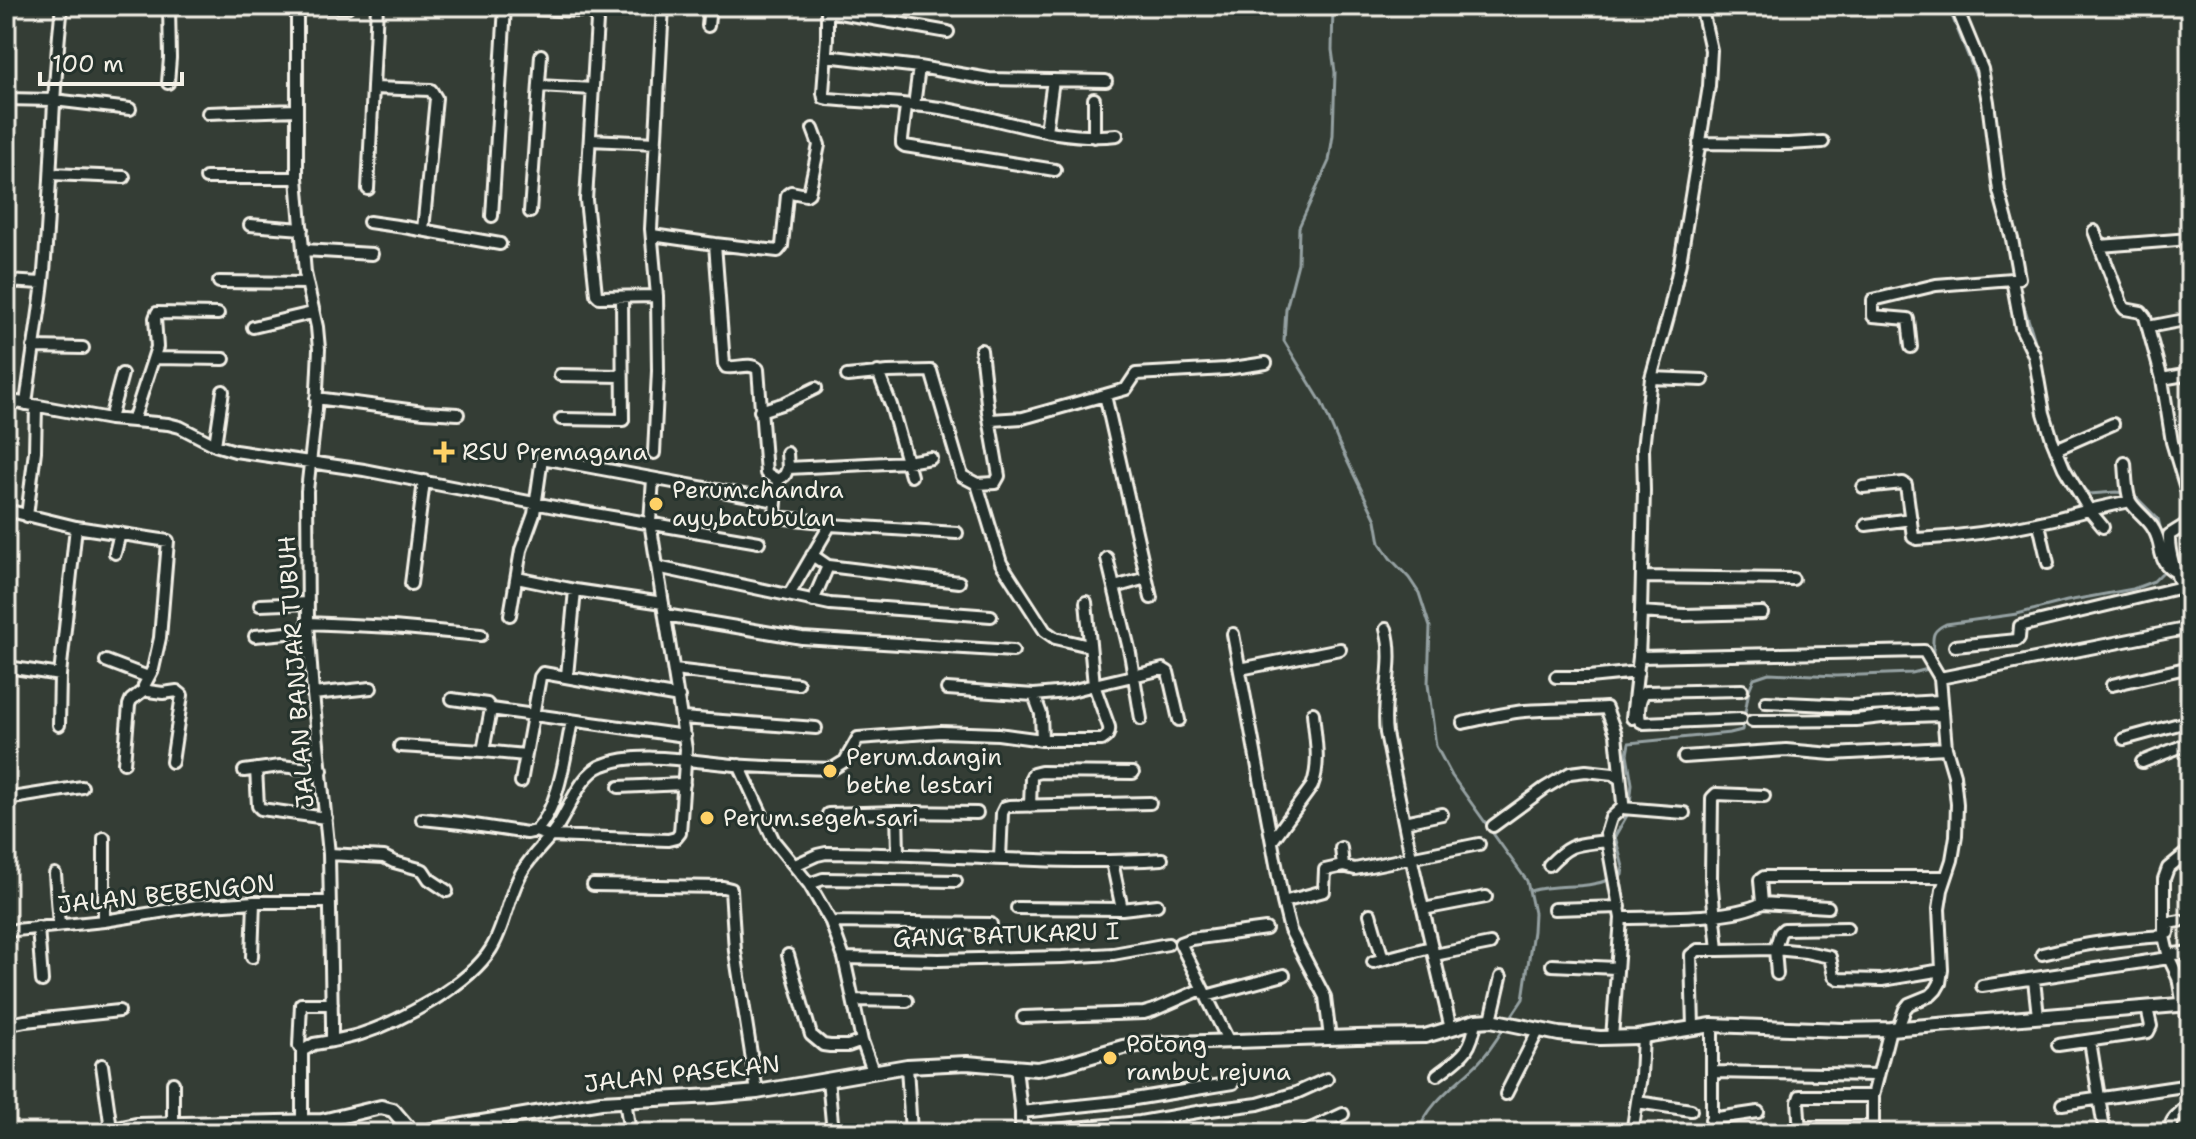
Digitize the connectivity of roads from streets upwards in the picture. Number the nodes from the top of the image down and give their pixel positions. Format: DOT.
graph roads {
  1 [pos="62,6"];
  2 [pos="169,6"];
  3 [pos="272,6"];
  4 [pos="347,6"];
  5 [pos="377,6"];
  6 [pos="488,6"];
  7 [pos="590,6"];
  8 [pos="710,6"];
  9 [pos="1701,6"];
  10 [pos="1956,6"];
  11 [pos="297,7"];
  12 [pos="505,7"];
  13 [pos="827,8"];
  14 [pos="663,11"];
  15 [pos="708,26"];
  16 [pos="948,32"];
  17 [pos="541,55"];
  18 [pos="826,56"];
  19 [pos="919,67"];
  20 [pos="1053,80"];
  21 [pos="1106,81"];
  22 [pos="168,83"];
  23 [pos="539,86"];
  24 [pos="373,88"];
  25 [pos="593,89"];
  26 [pos="6,99"];
  27 [pos="1094,99"];
  28 [pos="54,100"];
  29 [pos="910,106"];
  30 [pos="130,109"];
  31 [pos="297,110"];
  32 [pos="208,113"];
  33 [pos="813,129"];
  34 [pos="1046,131"];
  35 [pos="1117,135"];
  36 [pos="1094,137"];
  37 [pos="590,140"];
  38 [pos="1823,142"];
  39 [pos="656,143"];
  40 [pos="1699,143"];
  41 [pos="1055,170"];
  42 [pos="51,174"];
  43 [pos="124,177"];
  44 [pos="206,178"];
  45 [pos="297,178"];
  46 [pos="368,189"];
  47 [pos="530,212"];
  48 [pos="492,216"];
  49 [pos="369,222"];
  50 [pos="250,225"];
  51 [pos="302,229"];
  52 [pos="423,230"];
  53 [pos="2094,231"];
  54 [pos="652,235"];
  55 [pos="2190,239"];
  56 [pos="500,244"];
  57 [pos="715,244"];
  58 [pos="2100,246"];
  59 [pos="304,250"];
  60 [pos="372,254"];
  61 [pos="2012,279"];
  62 [pos="6,281"];
  63 [pos="219,282"];
  64 [pos="42,283"];
  65 [pos="307,283"];
  66 [pos="657,296"];
  67 [pos="622,297"];
  68 [pos="312,313"];
  69 [pos="218,314"];
  70 [pos="2190,319"];
  71 [pos="253,327"];
  72 [pos="2148,327"];
  73 [pos="33,347"];
  74 [pos="1911,347"];
  75 [pos="83,348"];
  76 [pos="981,350"];
  77 [pos="154,358"];
  78 [pos="224,359"];
  79 [pos="1266,363"];
  80 [pos="878,372"];
  81 [pos="122,374"];
  82 [pos="2190,374"];
  83 [pos="560,375"];
  84 [pos="622,376"];
  85 [pos="847,376"];
  86 [pos="1651,378"];
  87 [pos="2162,379"];
  88 [pos="1703,380"];
  89 [pos="816,388"];
  90 [pos="223,391"];
  91 [pos="1105,395"];
  92 [pos="316,398"];
  93 [pos="6,400"];
  94 [pos="31,405"];
  95 [pos="760,411"];
  96 [pos="458,414"];
  97 [pos="110,419"];
  98 [pos="561,419"];
  99 [pos="991,420"];
  100 [pos="133,421"];
  101 [pos="2113,424"];
  102 [pos="215,445"];
  103 [pos="2056,449"];
  104 [pos="654,453"];
  105 [pos="787,453"];
  106 [pos="931,458"];
  107 [pos="309,461"];
  108 [pos="907,462"];
  109 [pos="2125,463"];
  110 [pos="788,468"];
  111 [pos="911,476"];
  112 [pos="653,479"];
  113 [pos="778,480"];
  114 [pos="424,481"];
  115 [pos="977,484"];
  116 [pos="1863,487"];
  117 [pos="776,501"];
  118 [pos="2130,501"];
  119 [pos="536,502"];
  120 [pos="2190,502"];
  121 [pos="6,510"];
  122 [pos="2089,510"];
  123 [pos="2190,515"];
  124 [pos="27,516"];
  125 [pos="1911,519"];
  126 [pos="650,522"];
  127 [pos="2039,524"];
  128 [pos="830,525"];
  129 [pos="1866,525"];
  130 [pos="76,527"];
  131 [pos="2103,527"];
  132 [pos="120,533"];
  133 [pos="957,533"];
  134 [pos="759,542"];
  135 [pos="115,553"];
  136 [pos="812,555"];
  137 [pos="1107,558"];
  138 [pos="2048,563"];
  139 [pos="828,566"];
  140 [pos="657,567"];
  141 [pos="2176,572"];
  142 [pos="1642,577"];
  143 [pos="517,578"];
  144 [pos="1146,578"];
  145 [pos="1793,579"];
  146 [pos="959,582"];
  147 [pos="411,584"];
  148 [pos="1115,587"];
  149 [pos="2182,587"];
  150 [pos="575,590"];
  151 [pos="789,595"];
  152 [pos="1151,598"];
  153 [pos="813,601"];
  154 [pos="1086,602"];
  155 [pos="308,603"];
  156 [pos="663,603"];
  157 [pos="260,605"];
  158 [pos="2190,610"];
  159 [pos="1641,612"];
  160 [pos="1762,613"];
  161 [pos="510,615"];
  162 [pos="665,615"];
  163 [pos="991,616"];
  164 [pos="308,627"];
  165 [pos="2190,628"];
  166 [pos="1386,629"];
  167 [pos="1233,634"];
  168 [pos="481,635"];
  169 [pos="255,636"];
  170 [pos="1089,646"];
  171 [pos="1955,646"];
  172 [pos="1340,649"];
  173 [pos="1013,651"];
  174 [pos="1639,657"];
  175 [pos="106,661"];
  176 [pos="2190,667"];
  177 [pos="14,668"];
  178 [pos="1240,669"];
  179 [pos="674,670"];
  180 [pos="1638,672"];
  181 [pos="60,675"];
  182 [pos="1133,675"];
  183 [pos="567,676"];
  184 [pos="148,677"];
  185 [pos="1556,677"];
  186 [pos="1940,678"];
  187 [pos="798,684"];
  188 [pos="1094,685"];
  189 [pos="2112,685"];
  190 [pos="371,688"];
  191 [pos="145,689"];
  192 [pos="947,689"];
  193 [pos="1742,690"];
  194 [pos="313,694"];
  195 [pos="1034,695"];
  196 [pos="679,697"];
  197 [pos="452,699"];
  198 [pos="1941,701"];
  199 [pos="1766,702"];
  200 [pos="491,709"];
  201 [pos="1313,713"];
  202 [pos="1942,715"];
  203 [pos="533,716"];
  204 [pos="1636,717"];
  205 [pos="682,718"];
  206 [pos="1141,719"];
  207 [pos="1179,720"];
  208 [pos="572,721"];
  209 [pos="2190,721"];
  210 [pos="1463,723"];
  211 [pos="59,725"];
  212 [pos="816,728"];
  213 [pos="1616,734"];
  214 [pos="685,736"];
  215 [pos="2124,739"];
  216 [pos="1042,740"];
  217 [pos="2190,743"];
  218 [pos="400,746"];
  219 [pos="1946,748"];
  220 [pos="483,751"];
  221 [pos="525,755"];
  222 [pos="1684,757"];
  223 [pos="687,761"];
  224 [pos="172,762"];
  225 [pos="2142,762"];
  226 [pos="124,763"];
  227 [pos="739,765"];
  228 [pos="256,769"];
  229 [pos="322,770"];
  230 [pos="244,771"];
  231 [pos="1133,773"];
  232 [pos="1619,778"];
  233 [pos="521,782"];
  234 [pos="684,784"];
  235 [pos="82,787"];
  236 [pos="619,787"];
  237 [pos="1764,796"];
  238 [pos="6,799"];
  239 [pos="1150,803"];
  240 [pos="1030,806"];
  241 [pos="1622,808"];
  242 [pos="897,812"];
  243 [pos="977,813"];
  244 [pos="1684,813"];
  245 [pos="828,814"];
  246 [pos="1442,814"];
  247 [pos="326,818"];
  248 [pos="422,819"];
  249 [pos="1404,822"];
  250 [pos="1493,826"];
  251 [pos="536,831"];
  252 [pos="549,836"];
  253 [pos="104,838"];
  254 [pos="1272,841"];
  255 [pos="1606,841"];
  256 [pos="1479,844"];
  257 [pos="1341,848"];
  258 [pos="2190,850"];
  259 [pos="898,853"];
  260 [pos="329,854"];
  261 [pos="1411,857"];
  262 [pos="1000,858"];
  263 [pos="1162,859"];
  264 [pos="1112,862"];
  265 [pos="795,865"];
  266 [pos="1549,865"];
  267 [pos="1343,866"];
  268 [pos="55,874"];
  269 [pos="1946,877"];
  270 [pos="956,881"];
  271 [pos="809,884"];
  272 [pos="593,885"];
  273 [pos="447,891"];
  274 [pos="1486,897"];
  275 [pos="254,902"];
  276 [pos="330,902"];
  277 [pos="1283,902"];
  278 [pos="1762,903"];
  279 [pos="1157,905"];
  280 [pos="1828,907"];
  281 [pos="1017,908"];
  282 [pos="1122,909"];
  283 [pos="1423,909"];
  284 [pos="1554,909"];
  285 [pos="1620,913"];
  286 [pos="1370,914"];
  287 [pos="1714,915"];
  288 [pos="104,921"];
  289 [pos="2180,921"];
  290 [pos="831,922"];
  291 [pos="991,924"];
  292 [pos="59,925"];
  293 [pos="38,927"];
  294 [pos="1847,928"];
  295 [pos="1266,929"];
  296 [pos="6,931"];
  297 [pos="2164,936"];
  298 [pos="1168,944"];
  299 [pos="1490,944"];
  300 [pos="1775,949"];
  301 [pos="1718,950"];
  302 [pos="1432,951"];
  303 [pos="2190,952"];
  304 [pos="2042,954"];
  305 [pos="788,955"];
  306 [pos="2172,956"];
  307 [pos="252,957"];
  308 [pos="844,958"];
  309 [pos="1552,965"];
  310 [pos="1616,968"];
  311 [pos="1942,970"];
  312 [pos="1777,974"];
  313 [pos="1284,975"];
  314 [pos="1501,977"];
  315 [pos="2034,980"];
  316 [pos="42,981"];
  317 [pos="1982,986"];
  318 [pos="1204,992"];
  319 [pos="854,1000"];
  320 [pos="907,1001"];
  321 [pos="332,1004"];
  322 [pos="2186,1005"];
  323 [pos="2147,1008"];
  324 [pos="119,1011"];
  325 [pos="2038,1016"];
  326 [pos="1023,1017"];
  327 [pos="1491,1020"];
  328 [pos="1476,1021"];
  329 [pos="6,1025"];
  330 [pos="1712,1025"];
  331 [pos="1693,1027"];
  332 [pos="1894,1028"];
  333 [pos="1451,1029"];
  334 [pos="1539,1029"];
  335 [pos="2190,1030"];
  336 [pos="1643,1036"];
  337 [pos="1330,1038"];
  338 [pos="1612,1038"];
  339 [pos="1228,1040"];
  340 [pos="332,1041"];
  341 [pos="862,1041"];
  342 [pos="2090,1041"];
  343 [pos="2058,1045"];
  344 [pos="302,1051"];
  345 [pos="102,1065"];
  346 [pos="907,1066"];
  347 [pos="1016,1067"];
  348 [pos="873,1071"];
  349 [pos="1712,1072"];
  350 [pos="1437,1075"];
  351 [pos="1877,1075"];
  352 [pos="828,1079"];
  353 [pos="1327,1079"];
  354 [pos="173,1083"];
  355 [pos="1233,1083"];
  356 [pos="2190,1085"];
  357 [pos="757,1092"];
  358 [pos="1506,1094"];
  359 [pos="1873,1096"];
  360 [pos="2100,1098"];
  361 [pos="2190,1098"];
  362 [pos="625,1100"];
  363 [pos="1637,1102"];
  364 [pos="2062,1104"];
  365 [pos="1691,1110"];
  366 [pos="1021,1112"];
  367 [pos="1758,1112"];
  368 [pos="1343,1114"];
  369 [pos="1711,1119"];
  370 [pos="302,1122"];
  371 [pos="2103,1122"];
  372 [pos="171,1126"];
  373 [pos="1799,1130"];
  374 [pos="1873,1130"];
  375 [pos="440,1131"];
  376 [pos="105,1132"];
  377 [pos="630,1133"];
  378 [pos="833,1133"];
  379 [pos="911,1133"];
  380 [pos="1021,1133"];
  381 [pos="1302,1133"];
  382 [pos="1632,1133"];
  383 [pos="1712,1133"];
  384 [pos="2166,1133"];
  1 -- 28 [label="street"];
  2 -- 22 [label="street"];
  3 -- 11 [label="street"];
  4 -- 11 [label="street"];
  5 -- 24 [label="street"];
  6 -- 12 [label="street"];
  7 -- 12 [label="street"];
  7 -- 25 [label="street"];
  8 -- 15 [label="street"];
  9 -- 40 [label="street"];
  10 -- 61 [label="street"];
  11 -- 31 [label="street, JALAN BANJAR TUBUH"];
  12 -- 48 [label="street"];
  13 -- 16 [label="street"];
  13 -- 18 [label="street"];
  14 -- 39 [label="street"];
  17 -- 23 [label="street"];
  18 -- 19 [label="street"];
  18 -- 29 [label="street"];
  19 -- 20 [label="street"];
  19 -- 29 [label="street"];
  20 -- 21 [label="street"];
  20 -- 34 [label="street"];
  23 -- 25 [label="street"];
  23 -- 47 [label="street"];
  24 -- 46 [label="street"];
  24 -- 52 [label="street"];
  25 -- 37 [label="street"];
  26 -- 28 [label="street"];
  27 -- 36 [label="street"];
  28 -- 30 [label="street"];
  28 -- 42 [label="street"];
  29 -- 34 [label="street"];
  29 -- 41 [label="street"];
  31 -- 32 [label="street"];
  31 -- 45 [label="street, JALAN BANJAR TUBUH"];
  33 -- 57 [label="street"];
  34 -- 36 [label="street"];
  35 -- 36 [label="street"];
  37 -- 39 [label="street"];
  37 -- 67 [label="street"];
  38 -- 40 [label="street"];
  39 -- 54 [label="street"];
  40 -- 86 [label="street"];
  42 -- 43 [label="street"];
  42 -- 64 [label="street"];
  44 -- 45 [label="street"];
  45 -- 51 [label="street, JALAN BANJAR TUBUH"];
  49 -- 52 [label="street"];
  50 -- 51 [label="street"];
  51 -- 59 [label="street, JALAN BANJAR TUBUH"];
  52 -- 56 [label="street"];
  53 -- 58 [label="street"];
  54 -- 57 [label="street"];
  54 -- 66 [label="street"];
  55 -- 58 [label="street"];
  57 -- 95 [label="street"];
  58 -- 72 [label="street"];
  59 -- 60 [label="street"];
  59 -- 65 [label="street, JALAN BANJAR TUBUH"];
  61 -- 74 [label="street"];
  61 -- 103 [label="street"];
  62 -- 64 [label="street"];
  63 -- 65 [label="street"];
  64 -- 73 [label="street"];
  65 -- 68 [label="street, JALAN BANJAR TUBUH"];
  66 -- 67 [label="street"];
  66 -- 104 [label="street"];
  67 -- 84 [label="street"];
  68 -- 71 [label="street"];
  68 -- 92 [label="street, JALAN BANJAR TUBUH"];
  69 -- 77 [label="street"];
  70 -- 72 [label="street"];
  72 -- 87 [label="street"];
  73 -- 75 [label="street"];
  73 -- 94 [label="street"];
  76 -- 99 [label="street"];
  77 -- 78 [label="street"];
  77 -- 100 [label="street"];
  79 -- 91 [label="street"];
  80 -- 85 [label="street"];
  80 -- 108 [label="street"];
  80 -- 115 [label="street"];
  81 -- 97 [label="street"];
  82 -- 87 [label="street"];
  83 -- 84 [label="street"];
  84 -- 98 [label="street"];
  86 -- 88 [label="street"];
  86 -- 142 [label="street"];
  87 -- 120 [label="street"];
  89 -- 95 [label="street"];
  90 -- 102 [label="street"];
  91 -- 99 [label="street"];
  91 -- 144 [label="street"];
  92 -- 96 [label="street"];
  92 -- 107 [label="street, JALAN BANJAR TUBUH"];
  93 -- 94 [label="street"];
  94 -- 97 [label="street"];
  94 -- 124 [label="street"];
  95 -- 113 [label="street"];
  97 -- 100 [label="street"];
  99 -- 115 [label="street"];
  100 -- 102 [label="street"];
  101 -- 103 [label="street"];
  102 -- 107 [label="street"];
  103 -- 122 [label="street"];
  105 -- 110 [label="street"];
  106 -- 108 [label="street"];
  107 -- 114 [label="street"];
  107 -- 155 [label="street, JALAN BANJAR TUBUH"];
  108 -- 110 [label="street"];
  108 -- 111 [label="street"];
  109 -- 118 [label="street"];
  110 -- 113 [label="street"];
  112 -- 117 [label="street"];
  112 -- 119 [label="street"];
  112 -- 126 [label="street"];
  113 -- 117 [label="street"];
  114 -- 119 [label="street"];
  114 -- 147 [label="street"];
  115 -- 170 [label="street"];
  116 -- 125 [label="street"];
  117 -- 128 [label="street"];
  118 -- 122 [label="street"];
  118 -- 141 [label="street"];
  119 -- 126 [label="street"];
  119 -- 143 [label="street"];
  121 -- 124 [label="street"];
  122 -- 127 [label="street"];
  122 -- 131 [label="street"];
  123 -- 141 [label="street"];
  124 -- 130 [label="street"];
  125 -- 127 [label="street"];
  125 -- 129 [label="street"];
  126 -- 134 [label="street"];
  126 -- 140 [label="street"];
  127 -- 138 [label="street"];
  128 -- 133 [label="street"];
  128 -- 136 [label="street"];
  130 -- 132 [label="street"];
  130 -- 181 [label="street"];
  132 -- 135 [label="street"];
  132 -- 184 [label="street"];
  136 -- 139 [label="street"];
  136 -- 151 [label="street"];
  137 -- 148 [label="street"];
  139 -- 146 [label="street"];
  139 -- 153 [label="street"];
  140 -- 151 [label="street"];
  140 -- 156 [label="street"];
  141 -- 149 [label="street"];
  142 -- 145 [label="street"];
  142 -- 159 [label="street"];
  143 -- 150 [label="street"];
  143 -- 161 [label="street"];
  144 -- 148 [label="street"];
  144 -- 152 [label="street"];
  148 -- 182 [label="street"];
  149 -- 158 [label="street"];
  149 -- 171 [label="street"];
  150 -- 156 [label="street"];
  150 -- 183 [label="street"];
  151 -- 153 [label="street"];
  153 -- 163 [label="street"];
  154 -- 170 [label="street"];
  155 -- 157 [label="street"];
  155 -- 164 [label="street, JALAN BANJAR TUBUH"];
  156 -- 162 [label="street"];
  159 -- 160 [label="street"];
  159 -- 174 [label="street"];
  162 -- 173 [label="street"];
  162 -- 179 [label="street"];
  164 -- 168 [label="street"];
  164 -- 169 [label="street"];
  164 -- 194 [label="street, JALAN BANJAR TUBUH"];
  165 -- 186 [label="street"];
  166 -- 249 [label="street"];
  167 -- 178 [label="street"];
  170 -- 188 [label="street"];
  172 -- 178 [label="street"];
  174 -- 180 [label="street"];
  174 -- 186 [label="street"];
  175 -- 184 [label="street"];
  176 -- 189 [label="street"];
  177 -- 181 [label="street"];
  178 -- 254 [label="street"];
  179 -- 187 [label="street"];
  179 -- 196 [label="street"];
  180 -- 185 [label="street"];
  180 -- 204 [label="street"];
  181 -- 211 [label="street"];
  182 -- 188 [label="street"];
  182 -- 206 [label="street"];
  182 -- 207 [label="street"];
  183 -- 196 [label="street"];
  183 -- 203 [label="street"];
  184 -- 191 [label="street"];
  186 -- 198 [label="street"];
  188 -- 195 [label="street"];
  188 -- 216 [label="street"];
  190 -- 194 [label="street"];
  191 -- 224 [label="street"];
  191 -- 226 [label="street"];
  192 -- 195 [label="street"];
  193 -- 204 [label="street"];
  194 -- 229 [label="street, JALAN BANJAR TUBUH"];
  195 -- 216 [label="street"];
  196 -- 205 [label="street"];
  197 -- 200 [label="street"];
  198 -- 199 [label="street"];
  198 -- 202 [label="street"];
  200 -- 203 [label="street"];
  200 -- 220 [label="street"];
  201 -- 254 [label="street"];
  202 -- 204 [label="street"];
  202 -- 219 [label="street"];
  203 -- 208 [label="street"];
  203 -- 221 [label="street"];
  204 -- 213 [label="street"];
  205 -- 212 [label="street"];
  205 -- 214 [label="street"];
  208 -- 214 [label="street"];
  208 -- 251 [label="street"];
  209 -- 215 [label="street"];
  210 -- 213 [label="street"];
  213 -- 232 [label="street"];
  214 -- 223 [label="street"];
  216 -- 227 [label="street"];
  217 -- 225 [label="street"];
  218 -- 220 [label="street"];
  219 -- 222 [label="street"];
  219 -- 269 [label="street"];
  220 -- 221 [label="street"];
  221 -- 233 [label="street"];
  223 -- 227 [label="street"];
  223 -- 234 [label="street"];
  223 -- 252 [label="street"];
  227 -- 265 [label="street"];
  228 -- 229 [label="street"];
  228 -- 230 [label="street"];
  228 -- 247 [label="street"];
  229 -- 247 [label="street, JALAN BANJAR TUBUH"];
  231 -- 240 [label="street"];
  232 -- 241 [label="street"];
  232 -- 250 [label="street"];
  234 -- 236 [label="street"];
  234 -- 252 [label="street"];
  235 -- 238 [label="street"];
  237 -- 287 [label="street"];
  239 -- 240 [label="street"];
  240 -- 262 [label="street"];
  241 -- 244 [label="street"];
  241 -- 255 [label="street"];
  242 -- 243 [label="street"];
  242 -- 245 [label="street"];
  242 -- 259 [label="street"];
  246 -- 249 [label="street"];
  247 -- 260 [label="street, JALAN BANJAR TUBUH"];
  248 -- 251 [label="street"];
  249 -- 261 [label="street"];
  251 -- 252 [label="street"];
  252 -- 340 [label="street"];
  253 -- 288 [label="street"];
  254 -- 277 [label="street"];
  255 -- 266 [label="street"];
  255 -- 285 [label="street"];
  256 -- 261 [label="street"];
  257 -- 267 [label="street"];
  258 -- 297 [label="street"];
  259 -- 262 [label="street"];
  259 -- 265 [label="street"];
  260 -- 273 [label="street"];
  260 -- 276 [label="street, JALAN BANJAR TUBUH"];
  261 -- 267 [label="street"];
  261 -- 283 [label="street"];
  262 -- 264 [label="street"];
  263 -- 264 [label="street"];
  264 -- 282 [label="street"];
  265 -- 271 [label="street"];
  267 -- 277 [label="street"];
  268 -- 292 [label="street"];
  269 -- 278 [label="street"];
  269 -- 311 [label="street"];
  270 -- 271 [label="street"];
  271 -- 290 [label="street"];
  272 -- 357 [label="street"];
  274 -- 283 [label="street"];
  275 -- 276 [label="street, JALAN BEBENGON"];
  275 -- 288 [label="street, JALAN BEBENGON"];
  275 -- 307 [label="street"];
  276 -- 321 [label="street, JALAN BANJAR TUBUH"];
  277 -- 337 [label="street"];
  278 -- 280 [label="street"];
  278 -- 287 [label="street"];
  279 -- 282 [label="street"];
  281 -- 282 [label="street"];
  283 -- 302 [label="street"];
  284 -- 285 [label="street"];
  285 -- 287 [label="street"];
  285 -- 310 [label="street"];
  286 -- 302 [label="street"];
  287 -- 301 [label="street"];
  288 -- 292 [label="street, JALAN BEBENGON"];
  289 -- 306 [label="street"];
  290 -- 291 [label="street"];
  290 -- 308 [label="street"];
  292 -- 293 [label="street, JALAN BEBENGON"];
  293 -- 296 [label="street, JALAN BEBENGON"];
  293 -- 316 [label="street"];
  294 -- 300 [label="street"];
  295 -- 318 [label="street"];
  297 -- 304 [label="street"];
  297 -- 306 [label="street"];
  298 -- 308 [label="street, GANG BATUKARU I"];
  299 -- 302 [label="street"];
  300 -- 301 [label="street"];
  300 -- 311 [label="street"];
  300 -- 312 [label="street"];
  301 -- 331 [label="street"];
  302 -- 333 [label="street"];
  303 -- 306 [label="street"];
  305 -- 341 [label="street"];
  306 -- 315 [label="street"];
  306 -- 322 [label="street"];
  308 -- 319 [label="street"];
  309 -- 310 [label="street"];
  310 -- 338 [label="street"];
  311 -- 332 [label="street"];
  313 -- 318 [label="street"];
  314 -- 327 [label="street"];
  315 -- 317 [label="street"];
  315 -- 325 [label="street"];
  318 -- 326 [label="street"];
  318 -- 339 [label="street"];
  319 -- 320 [label="street"];
  319 -- 341 [label="street"];
  321 -- 340 [label="street, JALAN BANJAR TUBUH"];
  321 -- 344 [label="street"];
  322 -- 323 [label="street, JALAN PASEKAN"];
  322 -- 335 [label="street"];
  323 -- 325 [label="street, JALAN PASEKAN"];
  323 -- 342 [label="street"];
  324 -- 329 [label="street"];
  325 -- 332 [label="street, JALAN PASEKAN"];
  327 -- 328 [label="street, JALAN PASEKAN"];
  327 -- 334 [label="street, JALAN PASEKAN"];
  328 -- 333 [label="street, JALAN PASEKAN"];
  328 -- 350 [label="street"];
  330 -- 331 [label="street, JALAN PASEKAN"];
  330 -- 332 [label="street, JALAN PASEKAN"];
  330 -- 349 [label="street"];
  331 -- 336 [label="street, JALAN PASEKAN"];
  332 -- 351 [label="street"];
  333 -- 337 [label="street, JALAN PASEKAN"];
  334 -- 338 [label="street, JALAN PASEKAN"];
  334 -- 358 [label="street"];
  336 -- 338 [label="street, JALAN PASEKAN"];
  336 -- 363 [label="street"];
  337 -- 339 [label="street, JALAN PASEKAN"];
  339 -- 347 [label="street, JALAN PASEKAN"];
  340 -- 344 [label="street"];
  341 -- 348 [label="street"];
  342 -- 343 [label="street"];
  342 -- 360 [label="street"];
  344 -- 370 [label="street"];
  345 -- 376 [label="street"];
  346 -- 347 [label="street, JALAN PASEKAN"];
  346 -- 348 [label="street, JALAN PASEKAN"];
  346 -- 379 [label="street"];
  347 -- 366 [label="street"];
  348 -- 352 [label="street, JALAN PASEKAN"];
  349 -- 351 [label="street"];
  349 -- 369 [label="street"];
  351 -- 359 [label="street"];
  352 -- 357 [label="street, JALAN PASEKAN"];
  352 -- 378 [label="street"];
  353 -- 380 [label="street"];
  354 -- 372 [label="street"];
  355 -- 366 [label="street"];
  356 -- 360 [label="street"];
  357 -- 362 [label="street, JALAN PASEKAN"];
  359 -- 373 [label="street"];
  359 -- 374 [label="street"];
  360 -- 364 [label="street"];
  360 -- 371 [label="street"];
  361 -- 384 [label="street"];
  362 -- 375 [label="street, JALAN PASEKAN"];
  362 -- 377 [label="street"];
  363 -- 365 [label="street"];
  363 -- 382 [label="street"];
  366 -- 380 [label="street"];
  367 -- 369 [label="street"];
  368 -- 381 [label="street"];
  369 -- 383 [label="street"];
  370 -- 372 [label="street, JALAN PASEKAN"];
  370 -- 375 [label="street, JALAN PASEKAN"];
  372 -- 376 [label="street, JALAN PASEKAN"];
  373 -- 374 [label="street"];
}
